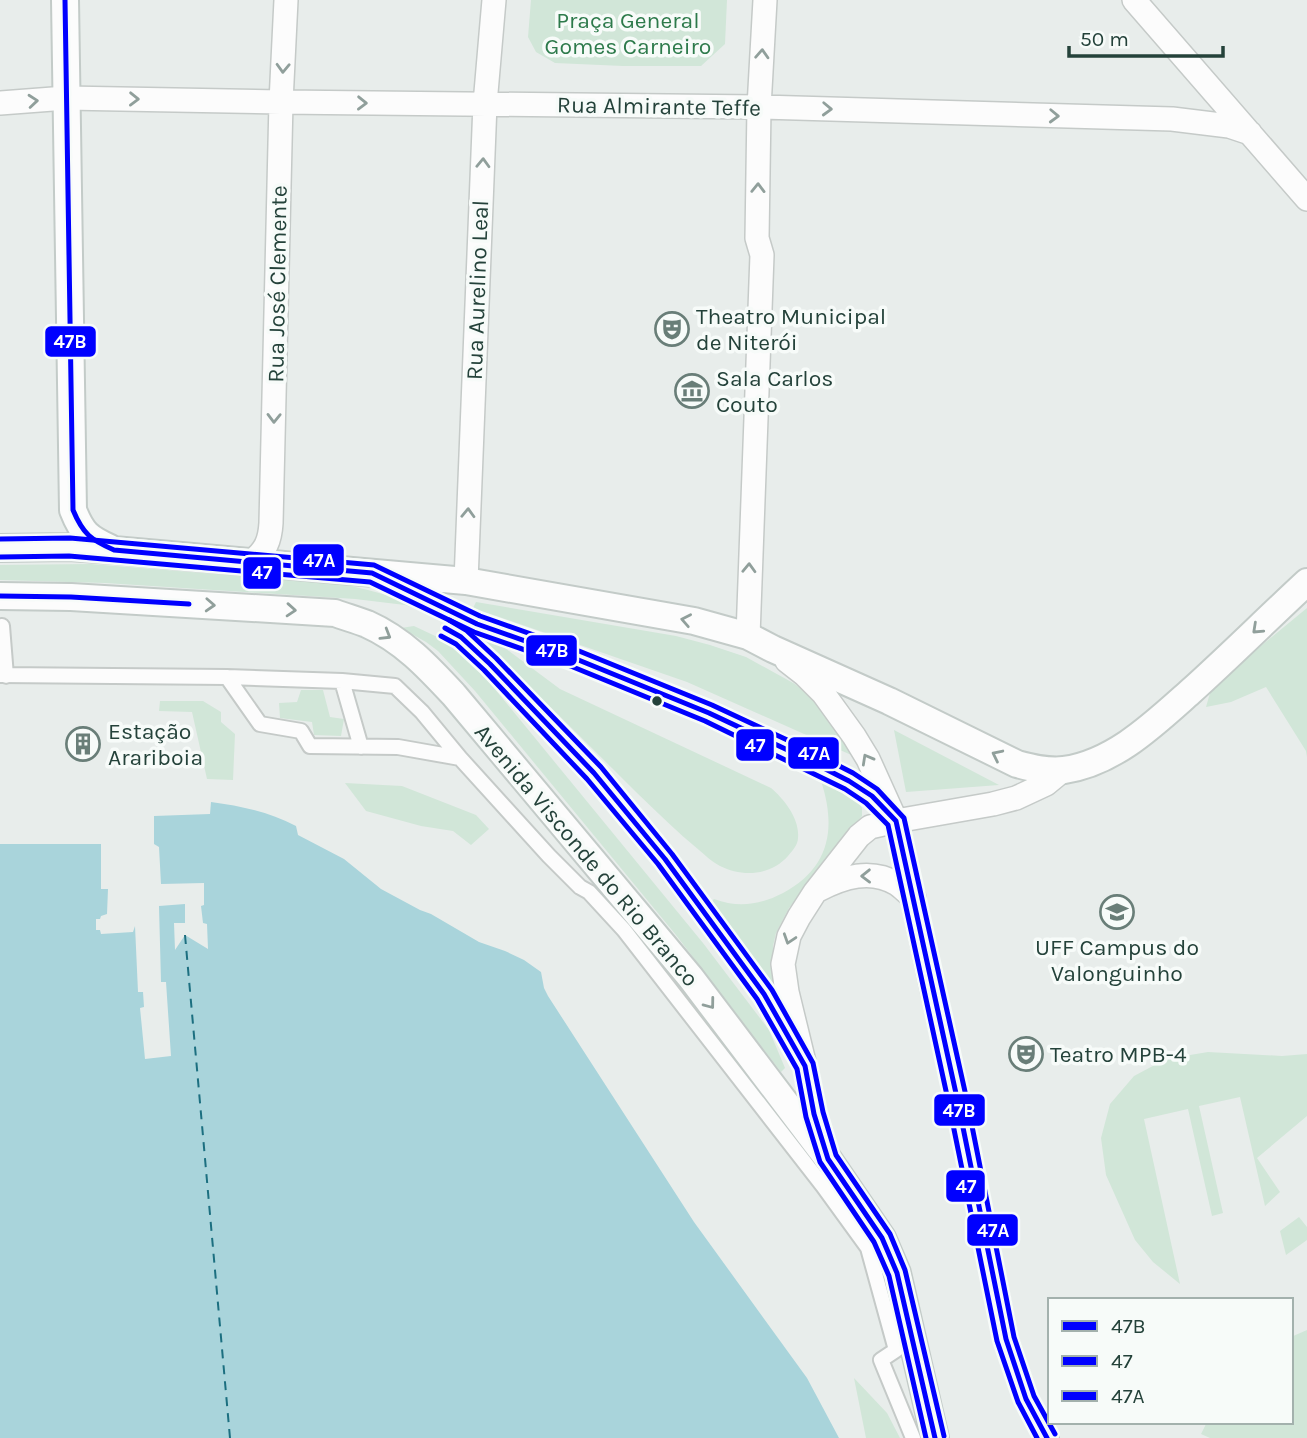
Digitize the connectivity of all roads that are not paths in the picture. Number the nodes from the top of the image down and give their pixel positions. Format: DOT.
graph roads {
  1 [pos="65,0"];
  2 [pos="286,0"];
  3 [pos="495,0"];
  4 [pos="765,0"];
  5 [pos="1134,0"];
  6 [pos="1199,75"];
  7 [pos="66,98"];
  8 [pos="281,102"];
  9 [pos="0,103"];
  10 [pos="485,104"];
  11 [pos="759,107"];
  12 [pos="1172,119"];
  13 [pos="1250,134"];
  14 [pos="1307,199"];
  15 [pos="0,548"];
  16 [pos="114,550"];
  17 [pos="251,562"];
  18 [pos="466,581"];
  19 [pos="1307,582"];
  20 [pos="0,596"];
  21 [pos="2,626"];
  22 [pos="748,636"];
  23 [pos="773,649"];
  24 [pos="3,675"];
  25 [pos="227,677"];
  26 [pos="342,681"];
  27 [pos="361,747"];
  28 [pos="460,758"];
  29 [pos="1063,770"];
  30 [pos="896,821"];
  31 [pos="815,892"];
  32 [pos="914,898"];
  33 [pos="828,1159"];
  34 [pos="913,1438"];
  35 [pos="935,1438"];
  36 [pos="1047,1438"];
  1 -- 7 [label="main road"];
  2 -- 8 [label="street, Rua José Clemente, one-way"];
  3 -- 10 [label="street, Rua Aurelino Leal"];
  11 -- 4 [label="street, one-way"];
  5 -- 6 [label="street"];
  6 -- 12 [label="street"];
  6 -- 13 [label="street"];
  7 -- 8 [label="street, Rua Almirante Teffe, one-way"];
  9 -- 7 [label="street, Rua Almirante Teffe, one-way"];
  7 -- 16 [label="main road"];
  8 -- 10 [label="street, Rua Almirante Teffe, one-way"];
  8 -- 17 [label="street, Rua José Clemente, one-way"];
  10 -- 11 [label="street, Rua Almirante Teffe"];
  18 -- 10 [label="street, Rua Aurelino Leal, one-way"];
  11 -- 12 [label="street, Rua Almirante Teffe, one-way"];
  22 -- 11 [label="street, one-way"];
  12 -- 13 [label="street, Rua Almirante Teffe"];
  13 -- 14 [label="street"];
  15 -- 16 [label="main road"];
  16 -- 17 [label="main road"];
  17 -- 18 [label="main road"];
  22 -- 18 [label="main road, one-way"];
  19 -- 29 [label="main road, one-way"];
  20 -- 33 [label="main road, Avenida Visconde do Rio Branco, one-way"];
  21 -- 24 [label="street"];
  22 -- 23 [label="main road"];
  29 -- 23 [label="main road, one-way"];
  30 -- 23 [label="street, one-way"];
  24 -- 25 [label="street"];
  25 -- 26 [label="street"];
  25 -- 27 [label="street"];
  26 -- 27 [label="street"];
  26 -- 28 [label="street"];
  27 -- 28 [label="street"];
  28 -- 34 [label="street"];
  29 -- 30 [label="street"];
  30 -- 31 [label="street"];
  30 -- 32 [label="street"];
  32 -- 31 [label="street, one-way"];
  31 -- 33 [label="street, one-way"];
  32 -- 36 [label="street"];
  33 -- 35 [label="main road, Avenida Visconde do Rio Branco"];
}
